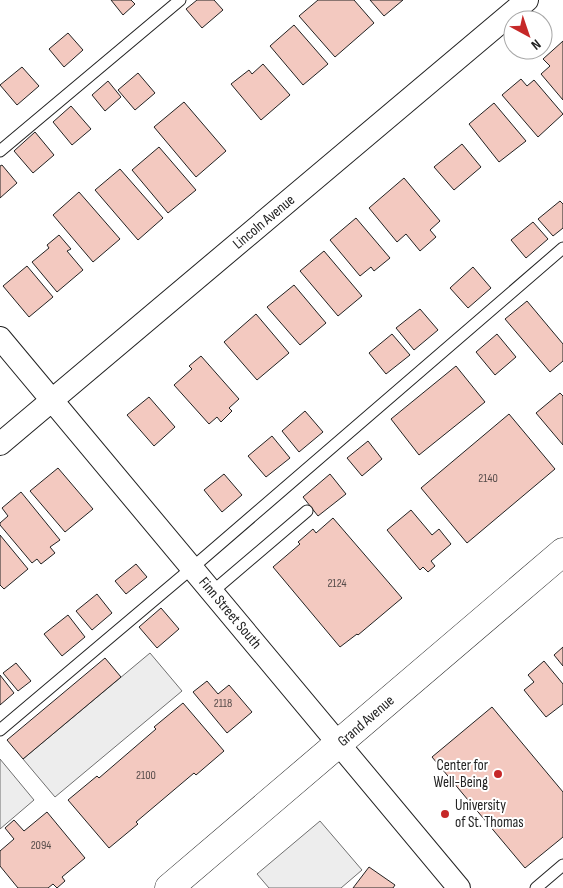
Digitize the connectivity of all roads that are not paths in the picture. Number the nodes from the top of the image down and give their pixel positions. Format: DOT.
graph roads {
  1 [pos="180,0"];
  2 [pos="527,0"];
  3 [pos="0,151"];
  4 [pos="563,248"];
  5 [pos="0,338"];
  6 [pos="53,400"];
  7 [pos="0,444"];
  8 [pos="307,511"];
  9 [pos="563,552"];
  10 [pos="192,568"];
  11 [pos="212,592"];
  12 [pos="0,730"];
  13 [pos="340,744"];
  14 [pos="563,865"];
  15 [pos="169,888"];
  16 [pos="459,888"];
  17 [pos="536,888"];
  1 -- 3 [label="lane"];
  2 -- 6 [label="street, Lincoln Avenue"];
  4 -- 10 [label="lane"];
  5 -- 6 [label="street, Finn Street South"];
  6 -- 7 [label="street, Lincoln Avenue"];
  6 -- 10 [label="street, Finn Street South"];
  8 -- 11 [label="lane"];
  9 -- 13 [label="main road, Grand Avenue"];
  10 -- 11 [label="street, Finn Street South"];
  10 -- 12 [label="lane"];
  11 -- 13 [label="street, Finn Street South"];
  13 -- 15 [label="main road, Grand Avenue"];
  13 -- 16 [label="street, Finn Street South"];
  14 -- 17 [label="lane"];
}
